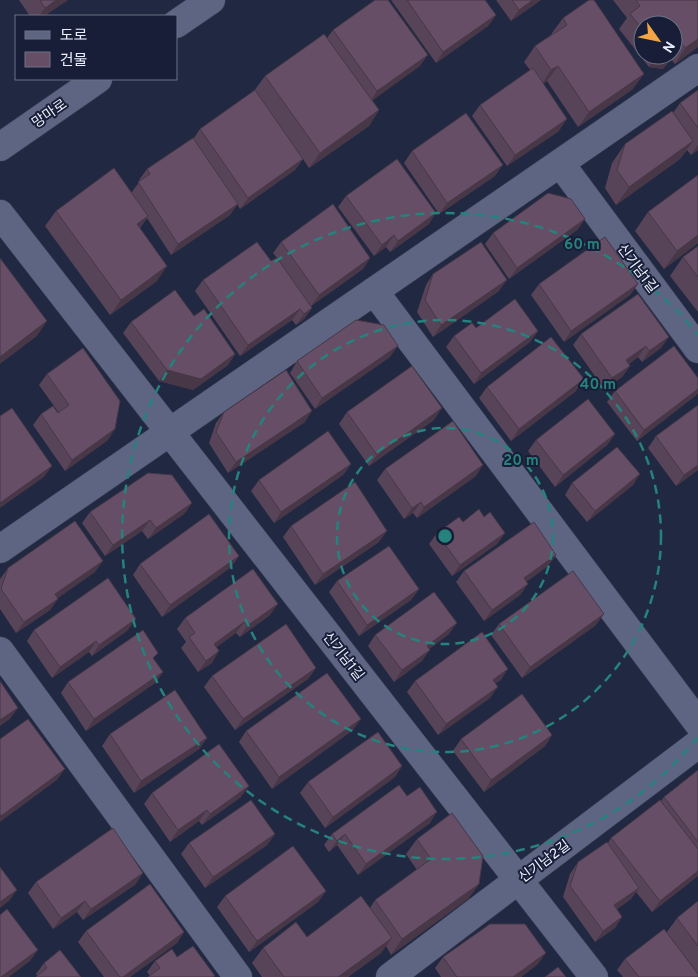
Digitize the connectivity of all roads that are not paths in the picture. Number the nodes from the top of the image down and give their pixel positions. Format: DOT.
graph roads {
  1 [pos="211,0"];
  2 [pos="178,23"];
  3 [pos="698,68"];
  4 [pos="97,80"];
  5 [pos="0,147"];
  6 [pos="560,163"];
  7 [pos="0,214"];
  8 [pos="374,291"];
  9 [pos="698,349"];
  10 [pos="170,432"];
  11 [pos="0,549"];
  12 [pos="0,652"];
  13 [pos="698,722"];
  14 [pos="698,744"];
  15 [pos="519,880"];
  16 [pos="238,977"];
  17 [pos="390,977"];
  18 [pos="594,977"];
  1 -- 2 [label="street"];
  3 -- 6 [label="street"];
  4 -- 5 [label="street, 망마로"];
  6 -- 8 [label="street"];
  6 -- 9 [label="street, 신기남1길"];
  7 -- 10 [label="street, 신기남1길"];
  8 -- 10 [label="street"];
  8 -- 13 [label="street"];
  10 -- 11 [label="street"];
  10 -- 15 [label="street, 신기남1길"];
  12 -- 16 [label="street"];
  14 -- 15 [label="street, 신기남2길"];
  15 -- 17 [label="street, 신기남2길"];
  15 -- 18 [label="street, 신기남1길"];
}
